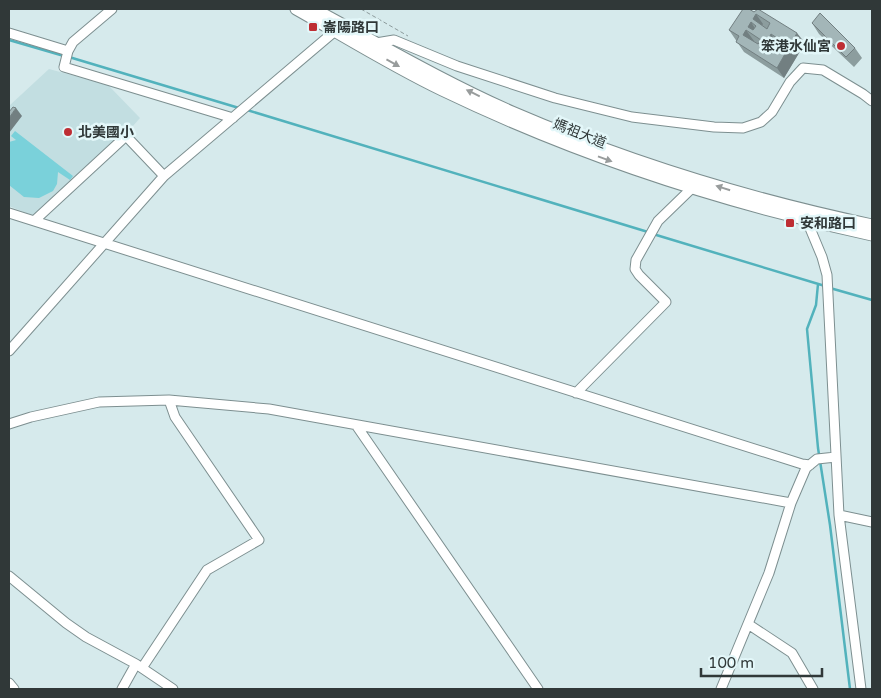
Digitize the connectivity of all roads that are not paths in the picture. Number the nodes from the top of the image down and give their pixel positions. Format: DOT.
graph roads {
  1 [pos="112,9"];
  2 [pos="296,9"];
  3 [pos="314,9"];
  4 [pos="335,31"];
  5 [pos="9,33"];
  6 [pos="378,43"];
  7 [pos="68,51"];
  8 [pos="872,101"];
  9 [pos="233,118"];
  10 [pos="164,176"];
  11 [pos="692,183"];
  12 [pos="9,213"];
  13 [pos="808,216"];
  14 [pos="34,221"];
  15 [pos="872,225"];
  16 [pos="872,236"];
  17 [pos="102,244"];
  18 [pos="9,351"];
  19 [pos="576,393"];
  20 [pos="169,400"];
  21 [pos="9,424"];
  22 [pos="356,425"];
  23 [pos="836,457"];
  24 [pos="810,464"];
  25 [pos="791,503"];
  26 [pos="839,515"];
  27 [pos="872,522"];
  28 [pos="9,576"];
  29 [pos="748,624"];
  30 [pos="139,666"];
  31 [pos="9,683"];
  32 [pos="14,689"];
  33 [pos="122,689"];
  34 [pos="173,689"];
  35 [pos="538,689"];
  36 [pos="721,689"];
  37 [pos="813,689"];
  38 [pos="860,689"];
  1 -- 7 [label="street"];
  2 -- 4 [label="main road, 媽祖大道"];
  3 -- 6 [label="main road, 媽祖大道"];
  4 -- 6 [label="street"];
  4 -- 9 [label="street"];
  4 -- 11 [label="main road, 媽祖大道, one-way"];
  5 -- 7 [label="street"];
  6 -- 8 [label="street"];
  11 -- 6 [label="main road, 媽祖大道, one-way"];
  7 -- 9 [label="street"];
  9 -- 10 [label="street"];
  10 -- 14 [label="street"];
  10 -- 17 [label="street"];
  11 -- 13 [label="main road, 媽祖大道"];
  11 -- 19 [label="street"];
  12 -- 14 [label="street"];
  13 -- 15 [label="main road, 媽祖大道"];
  13 -- 16 [label="main road, 媽祖大道"];
  13 -- 23 [label="street"];
  14 -- 17 [label="street"];
  17 -- 18 [label="street"];
  17 -- 19 [label="street"];
  19 -- 24 [label="street"];
  20 -- 21 [label="street"];
  20 -- 22 [label="street"];
  20 -- 30 [label="street"];
  22 -- 25 [label="street"];
  22 -- 35 [label="street"];
  23 -- 24 [label="street"];
  23 -- 26 [label="street"];
  24 -- 25 [label="street"];
  25 -- 29 [label="street"];
  26 -- 27 [label="street"];
  26 -- 38 [label="street"];
  28 -- 30 [label="street"];
  29 -- 36 [label="street"];
  29 -- 37 [label="street"];
  30 -- 33 [label="street"];
  30 -- 34 [label="street"];
  31 -- 32 [label="street"];
}
